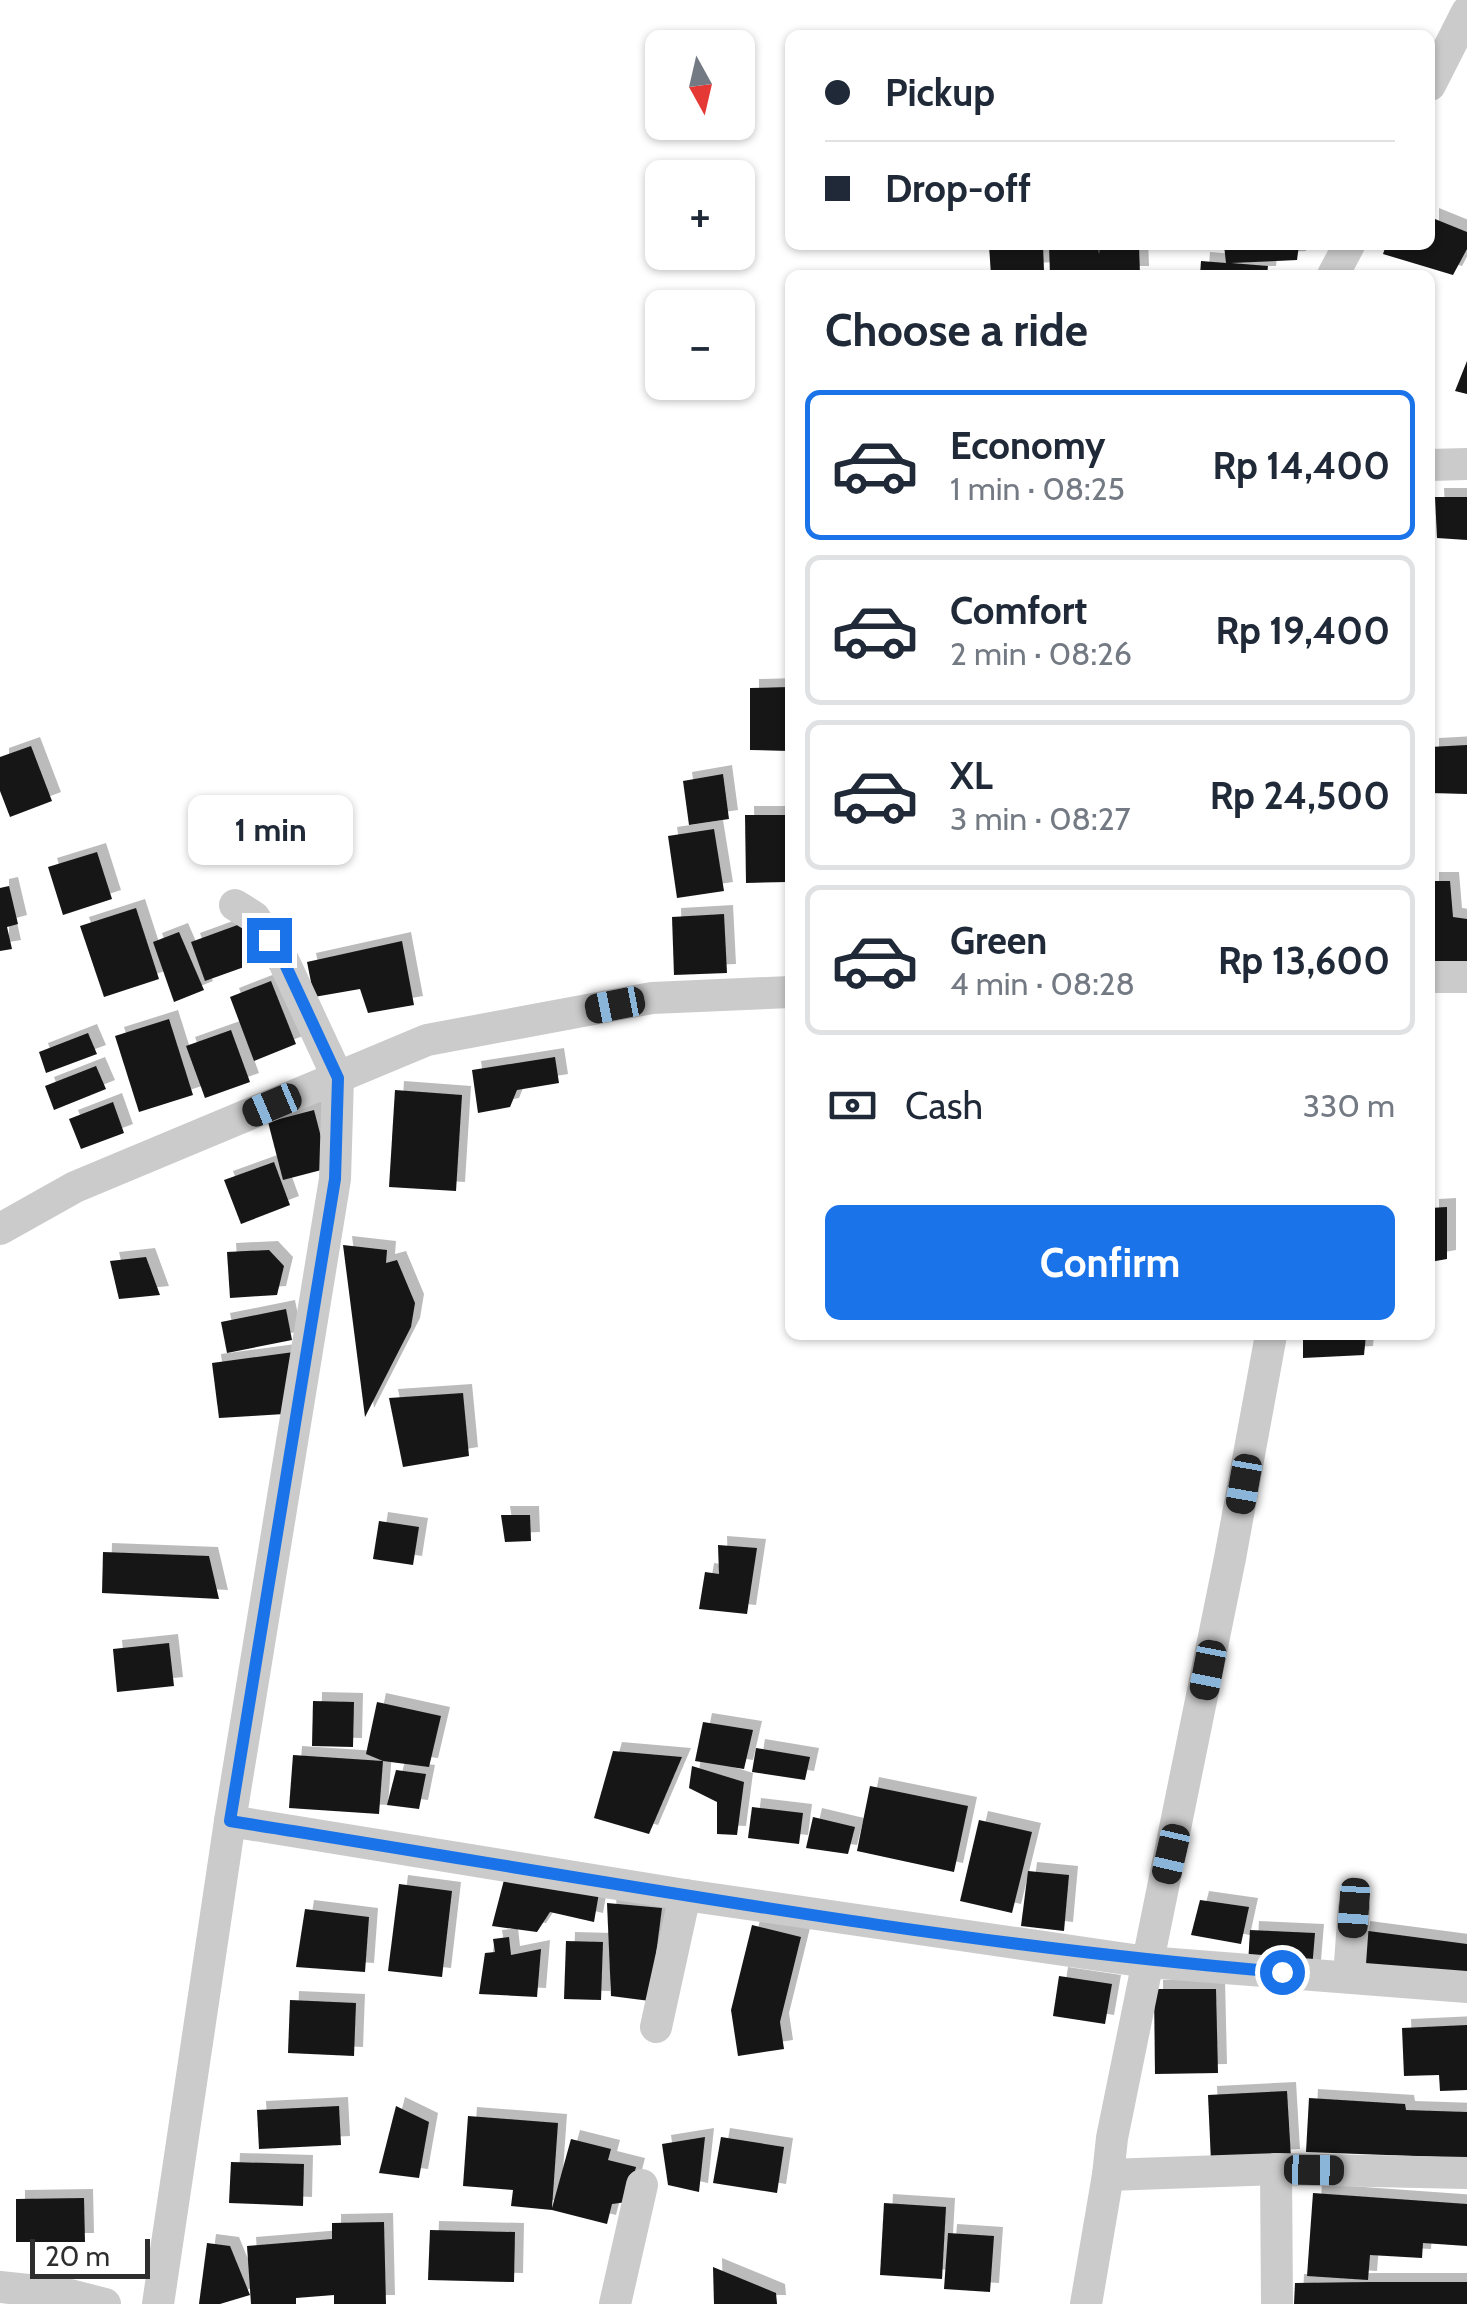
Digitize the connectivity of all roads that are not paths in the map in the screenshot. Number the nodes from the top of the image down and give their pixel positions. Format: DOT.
graph roads {
  1 [pos="1467,12"];
  2 [pos="1435,75"];
  3 [pos="1467,464"];
  4 [pos="1435,465"];
  5 [pos="235,905"];
  6 [pos="1435,977"];
  7 [pos="1467,977"];
  8 [pos="785,992"];
  9 [pos="338,1078"];
  10 [pos="0,1229"];
  11 [pos="1270,1340"];
  12 [pos="230,1821"];
  13 [pos="686,1895"];
  14 [pos="1354,1908"];
  15 [pos="1147,1962"];
  16 [pos="1349,1977"];
  17 [pos="1467,1987"];
  18 [pos="656,2028"];
  19 [pos="1276,2169"];
  20 [pos="1467,2173"];
  21 [pos="1108,2174"];
  22 [pos="642,2185"];
  23 [pos="0,2288"];
  24 [pos="106,2304"];
  25 [pos="158,2304"];
  26 [pos="615,2304"];
  27 [pos="1086,2304"];
  28 [pos="1277,2304"];
  1 -- 2 [label="street"];
  3 -- 4 [label="street"];
  5 -- 9 [label="street"];
  6 -- 7 [label="street"];
  8 -- 9 [label="street"];
  9 -- 10 [label="street"];
  9 -- 12 [label="street"];
  11 -- 15 [label="street"];
  12 -- 13 [label="street"];
  12 -- 25 [label="street"];
  13 -- 15 [label="street"];
  13 -- 18 [label="street"];
  14 -- 16 [label="street"];
  15 -- 16 [label="street"];
  15 -- 21 [label="street"];
  16 -- 17 [label="street"];
  19 -- 20 [label="street"];
  19 -- 21 [label="street"];
  19 -- 28 [label="street"];
  21 -- 27 [label="street"];
  22 -- 26 [label="street"];
  23 -- 24 [label="street"];
}
